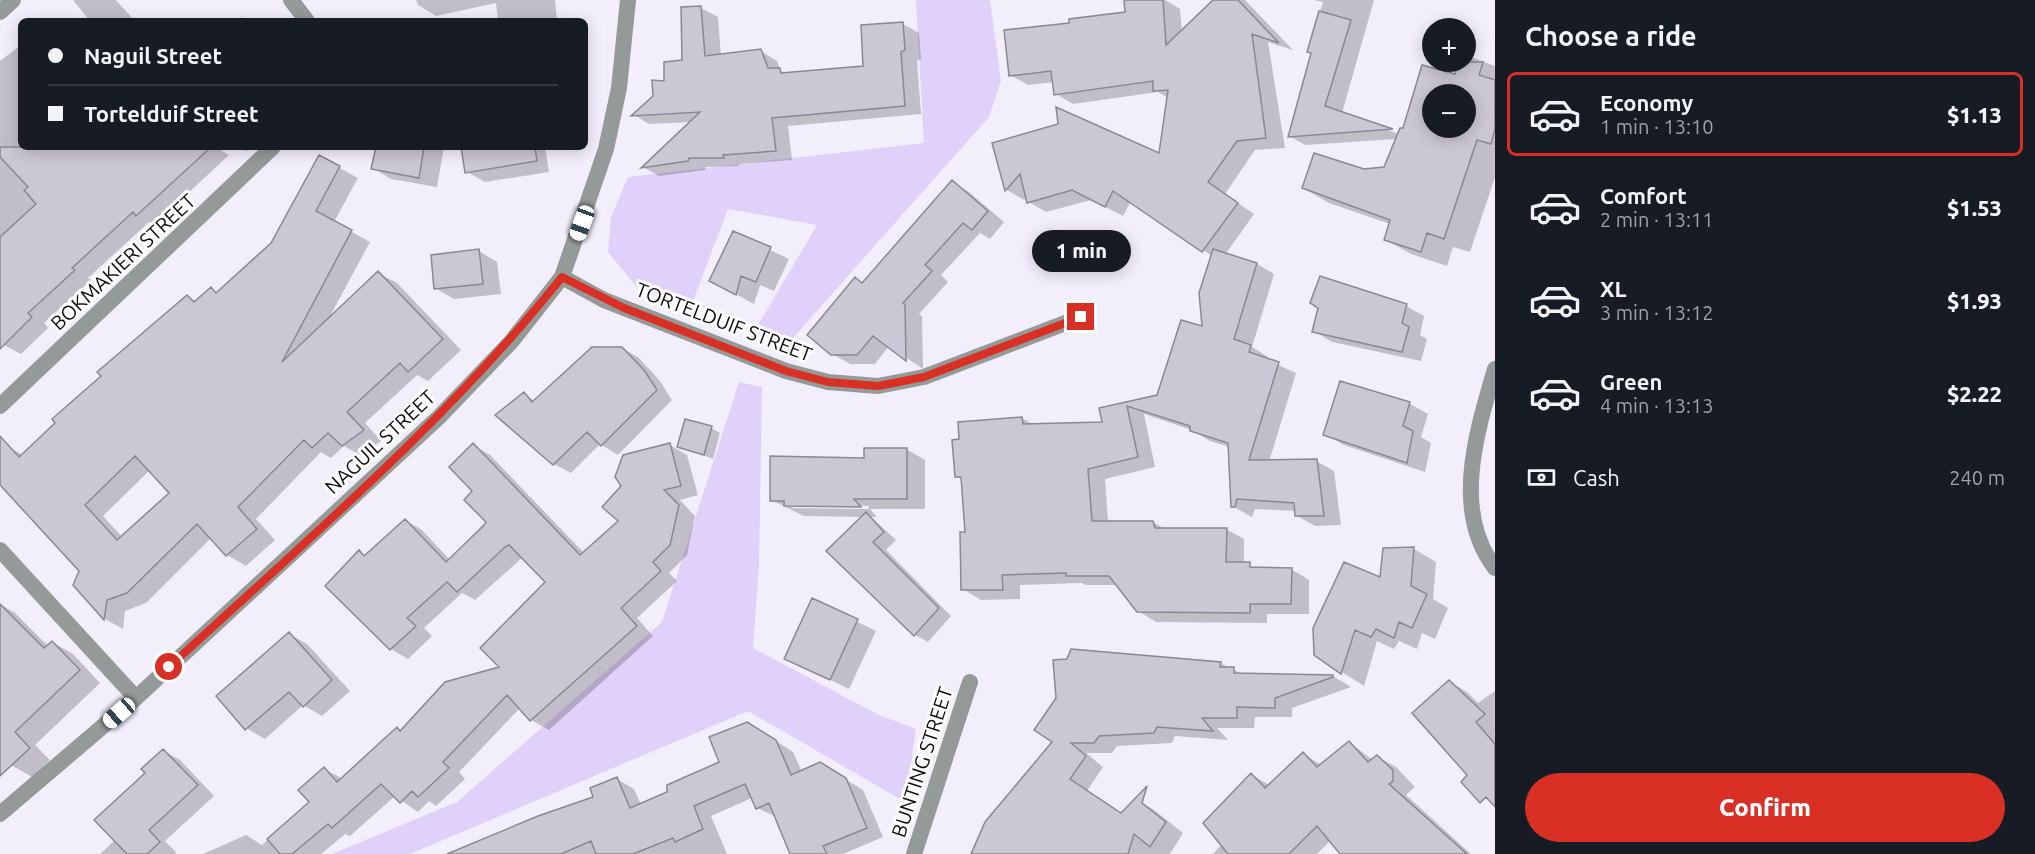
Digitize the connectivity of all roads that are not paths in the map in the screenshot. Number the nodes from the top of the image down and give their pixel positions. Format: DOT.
graph roads {
  1 [pos="13,0"];
  2 [pos="291,0"];
  3 [pos="628,0"];
  4 [pos="0,12"];
  5 [pos="305,18"];
  6 [pos="270,150"];
  7 [pos="562,277"];
  8 [pos="1081,317"];
  9 [pos="1495,369"];
  10 [pos="0,406"];
  11 [pos="0,550"];
  12 [pos="1495,568"];
  13 [pos="970,682"];
  14 [pos="136,698"];
  15 [pos="0,814"];
  16 [pos="914,854"];
  1 -- 4 [label="street"];
  2 -- 5 [label="street"];
  3 -- 7 [label="street, NAGUIL STREET"];
  6 -- 10 [label="street, BOKMAKIERI STREET"];
  7 -- 8 [label="street, TORTELDUIF STREET"];
  7 -- 14 [label="street, NAGUIL STREET"];
  9 -- 12 [label="street"];
  11 -- 14 [label="street"];
  13 -- 16 [label="street, BUNTING STREET"];
  14 -- 15 [label="street, NAGUIL STREET"];
}
